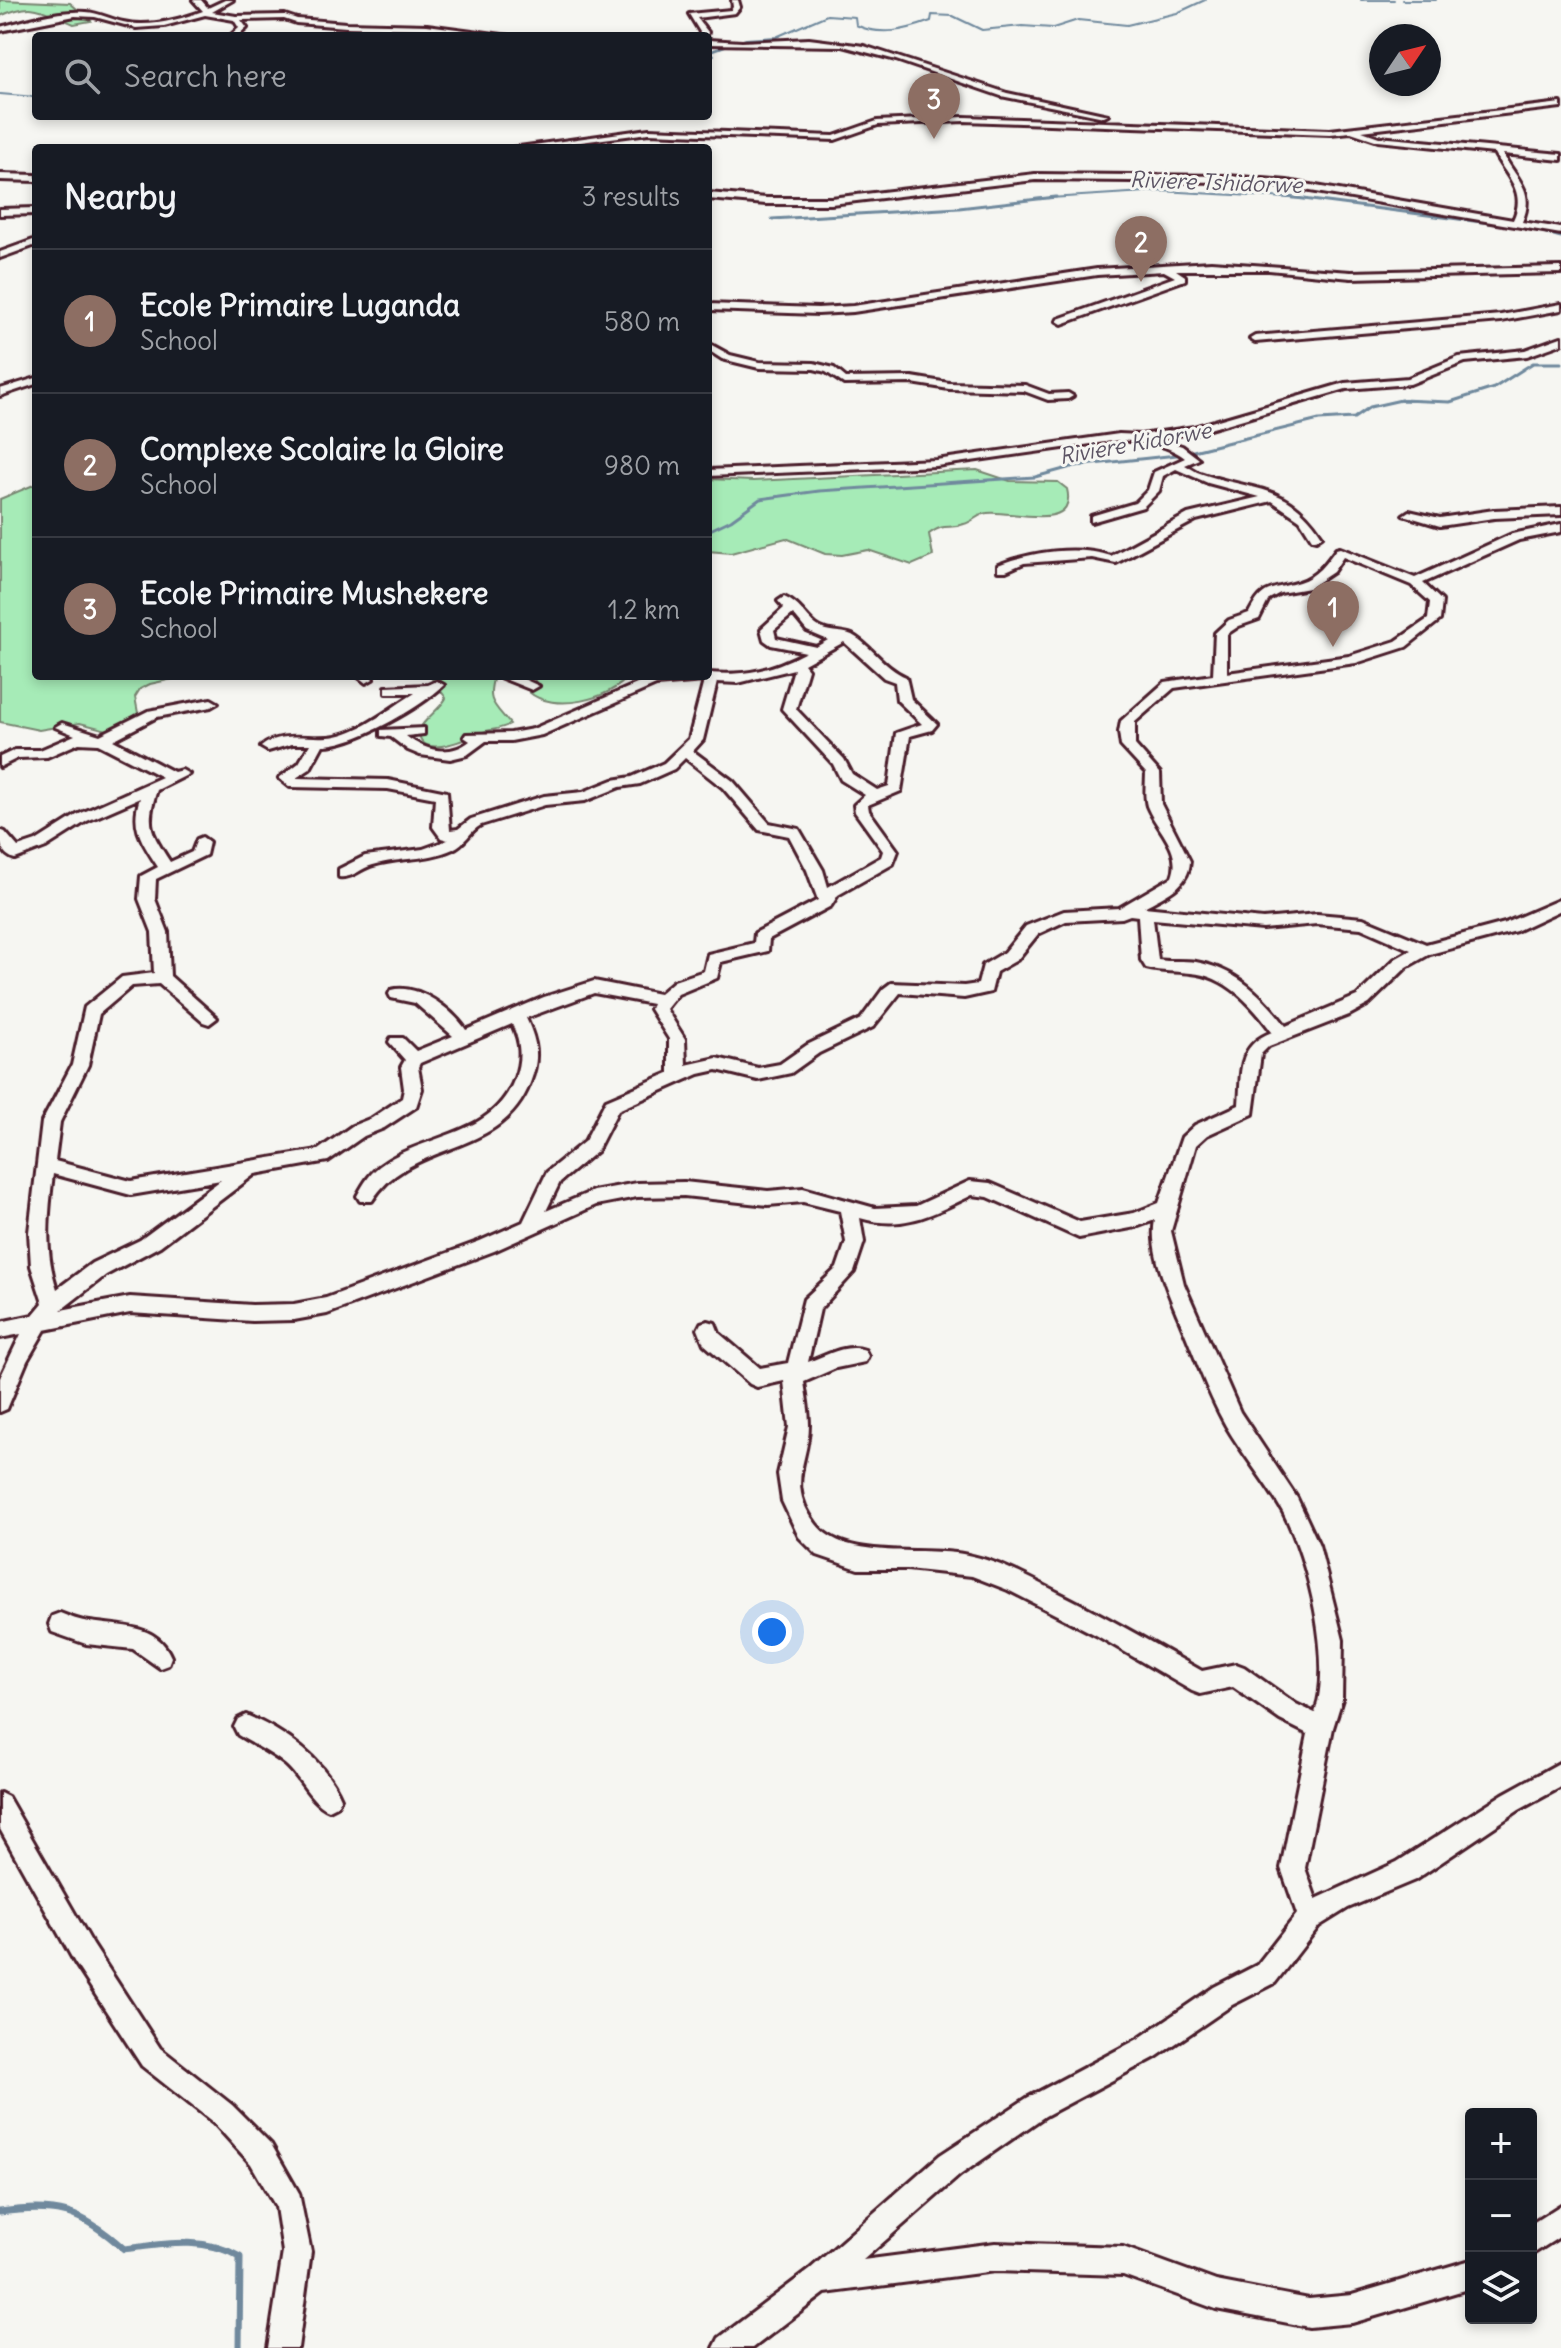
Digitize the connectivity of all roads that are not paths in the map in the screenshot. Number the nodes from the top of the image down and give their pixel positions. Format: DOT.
graph roads {
  1 [pos="196,0"];
  2 [pos="230,0"];
  3 [pos="735,0"];
  4 [pos="207,13"];
  5 [pos="236,18"];
  6 [pos="0,29"];
  7 [pos="238,32"];
  8 [pos="471,32"];
  9 [pos="704,32"];
  10 [pos="712,42"];
  11 [pos="1561,105"];
  12 [pos="1112,122"];
  13 [pos="1350,129"];
  14 [pos="544,144"];
  15 [pos="1497,151"];
  16 [pos="1561,157"];
  17 [pos="0,177"];
  18 [pos="32,178"];
  19 [pos="712,196"];
  20 [pos="32,211"];
  21 [pos="0,212"];
  22 [pos="1517,222"];
  23 [pos="1561,231"];
  24 [pos="32,244"];
  25 [pos="0,258"];
  26 [pos="20,259"];
  27 [pos="1166,268"];
  28 [pos="1561,270"];
  29 [pos="712,307"];
  30 [pos="1561,307"];
  31 [pos="1062,321"];
  32 [pos="1255,339"];
  33 [pos="1561,340"];
  34 [pos="712,348"];
  35 [pos="32,382"];
  36 [pos="0,393"];
  37 [pos="1068,396"];
  38 [pos="1134,438"];
  39 [pos="1176,464"];
  40 [pos="712,473"];
  41 [pos="1277,496"];
  42 [pos="1561,511"];
  43 [pos="1409,515"];
  44 [pos="1095,519"];
  45 [pos="1561,528"];
  46 [pos="1316,536"];
  47 [pos="1002,568"];
  48 [pos="1415,582"];
  49 [pos="840,639"];
  50 [pos="816,652"];
  51 [pos="796,662"];
  52 [pos="1220,677"];
  53 [pos="712,679"];
  54 [pos="515,680"];
  55 [pos="660,680"];
  56 [pos="711,680"];
  57 [pos="532,686"];
  58 [pos="391,690"];
  59 [pos="595,696"];
  60 [pos="611,700"];
  61 [pos="211,703"];
  62 [pos="62,727"];
  63 [pos="369,729"];
  64 [pos="419,731"];
  65 [pos="394,732"];
  66 [pos="96,740"];
  67 [pos="318,742"];
  68 [pos="268,747"];
  69 [pos="683,751"];
  70 [pos="0,763"];
  71 [pos="151,787"];
  72 [pos="876,796"];
  73 [pos="461,833"];
  74 [pos="1,835"];
  75 [pos="202,842"];
  76 [pos="41,844"];
  77 [pos="11,865"];
  78 [pos="167,869"];
  79 [pos="344,873"];
  80 [pos="826,902"];
  81 [pos="1561,904"];
  82 [pos="1138,911"];
  83 [pos="1425,950"];
  84 [pos="162,978"];
  85 [pos="397,994"];
  86 [pos="661,1000"];
  87 [pos="516,1015"];
  88 [pos="209,1018"];
  89 [pos="1282,1033"];
  90 [pos="462,1038"];
  91 [pos="397,1042"];
  92 [pos="414,1059"];
  93 [pos="678,1076"];
  94 [pos="45,1165"];
  95 [pos="260,1166"];
  96 [pos="366,1196"];
  97 [pos="849,1208"];
  98 [pos="1167,1208"];
  99 [pos="529,1228"];
  100 [pos="52,1303"];
  101 [pos="37,1323"];
  102 [pos="708,1329"];
  103 [pos="0,1330"];
  104 [pos="858,1356"];
  105 [pos="795,1372"];
  106 [pos="0,1403"];
  107 [pos="60,1624"];
  108 [pos="160,1657"];
  109 [pos="246,1727"];
  110 [pos="1321,1728"];
  111 [pos="1561,1774"];
  112 [pos="329,1798"];
  113 [pos="0,1805"];
  114 [pos="1310,1917"];
  115 [pos="1561,2219"];
  116 [pos="1537,2237"];
  117 [pos="1465,2276"];
  118 [pos="819,2280"];
  119 [pos="283,2348"];
  120 [pos="729,2348"];
  1 -- 4 [label="street"];
  2 -- 4 [label="street"];
  3 -- 9 [label="street"];
  4 -- 5 [label="street"];
  4 -- 6 [label="street"];
  5 -- 7 [label="street"];
  5 -- 8 [label="street"];
  10 -- 12 [label="street"];
  11 -- 13 [label="street"];
  12 -- 13 [label="street"];
  12 -- 14 [label="street"];
  13 -- 15 [label="street"];
  15 -- 16 [label="street"];
  15 -- 22 [label="street"];
  17 -- 18 [label="street"];
  19 -- 22 [label="street"];
  20 -- 21 [label="street"];
  22 -- 23 [label="street"];
  24 -- 25 [label="street"];
  25 -- 26 [label="street"];
  27 -- 28 [label="street"];
  27 -- 29 [label="street"];
  27 -- 31 [label="street"];
  30 -- 32 [label="street"];
  33 -- 38 [label="street"];
  34 -- 37 [label="street"];
  35 -- 36 [label="street"];
  38 -- 39 [label="street"];
  38 -- 40 [label="street"];
  39 -- 41 [label="street"];
  39 -- 44 [label="street"];
  41 -- 46 [label="street"];
  41 -- 47 [label="street"];
  42 -- 43 [label="street"];
  45 -- 48 [label="street"];
  48 -- 52 [label="street"];
  48 -- 52 [label="street"];
  49 -- 50 [label="street"];
  49 -- 50 [label="street"];
  49 -- 72 [label="street"];
  50 -- 51 [label="street"];
  51 -- 53 [label="street"];
  51 -- 72 [label="street"];
  52 -- 82 [label="street"];
  54 -- 57 [label="street"];
  55 -- 60 [label="street"];
  56 -- 69 [label="street"];
  58 -- 63 [label="street"];
  59 -- 60 [label="street"];
  60 -- 65 [label="street"];
  61 -- 66 [label="street"];
  62 -- 66 [label="street"];
  63 -- 65 [label="street"];
  63 -- 67 [label="street"];
  64 -- 65 [label="street"];
  66 -- 70 [label="street"];
  66 -- 71 [label="street"];
  67 -- 68 [label="street"];
  67 -- 73 [label="street"];
  69 -- 73 [label="street"];
  69 -- 80 [label="street"];
  71 -- 76 [label="street"];
  71 -- 78 [label="street"];
  72 -- 80 [label="street"];
  73 -- 79 [label="street"];
  74 -- 76 [label="street"];
  75 -- 78 [label="street"];
  76 -- 77 [label="street"];
  78 -- 84 [label="street"];
  80 -- 86 [label="street"];
  81 -- 83 [label="street"];
  82 -- 83 [label="street"];
  82 -- 89 [label="street"];
  82 -- 93 [label="street"];
  83 -- 89 [label="street"];
  84 -- 88 [label="street"];
  84 -- 94 [label="street"];
  85 -- 90 [label="street"];
  86 -- 87 [label="street"];
  86 -- 93 [label="street"];
  87 -- 90 [label="street"];
  87 -- 96 [label="street"];
  89 -- 98 [label="street"];
  90 -- 92 [label="street"];
  91 -- 92 [label="street"];
  92 -- 95 [label="street"];
  93 -- 99 [label="street"];
  94 -- 95 [label="street"];
  94 -- 100 [label="street"];
  95 -- 100 [label="street"];
  97 -- 98 [label="street"];
  97 -- 99 [label="street"];
  97 -- 105 [label="street"];
  98 -- 110 [label="street"];
  99 -- 101 [label="street"];
  100 -- 101 [label="street"];
  101 -- 103 [label="street"];
  101 -- 106 [label="street"];
  102 -- 105 [label="street"];
  104 -- 105 [label="street"];
  105 -- 110 [label="street"];
  107 -- 108 [label="street"];
  109 -- 112 [label="street"];
  110 -- 114 [label="street"];
  111 -- 114 [label="street"];
  113 -- 119 [label="street"];
  114 -- 118 [label="street"];
  115 -- 116 [label="street"];
  117 -- 118 [label="street"];
  118 -- 120 [label="street"];
}
